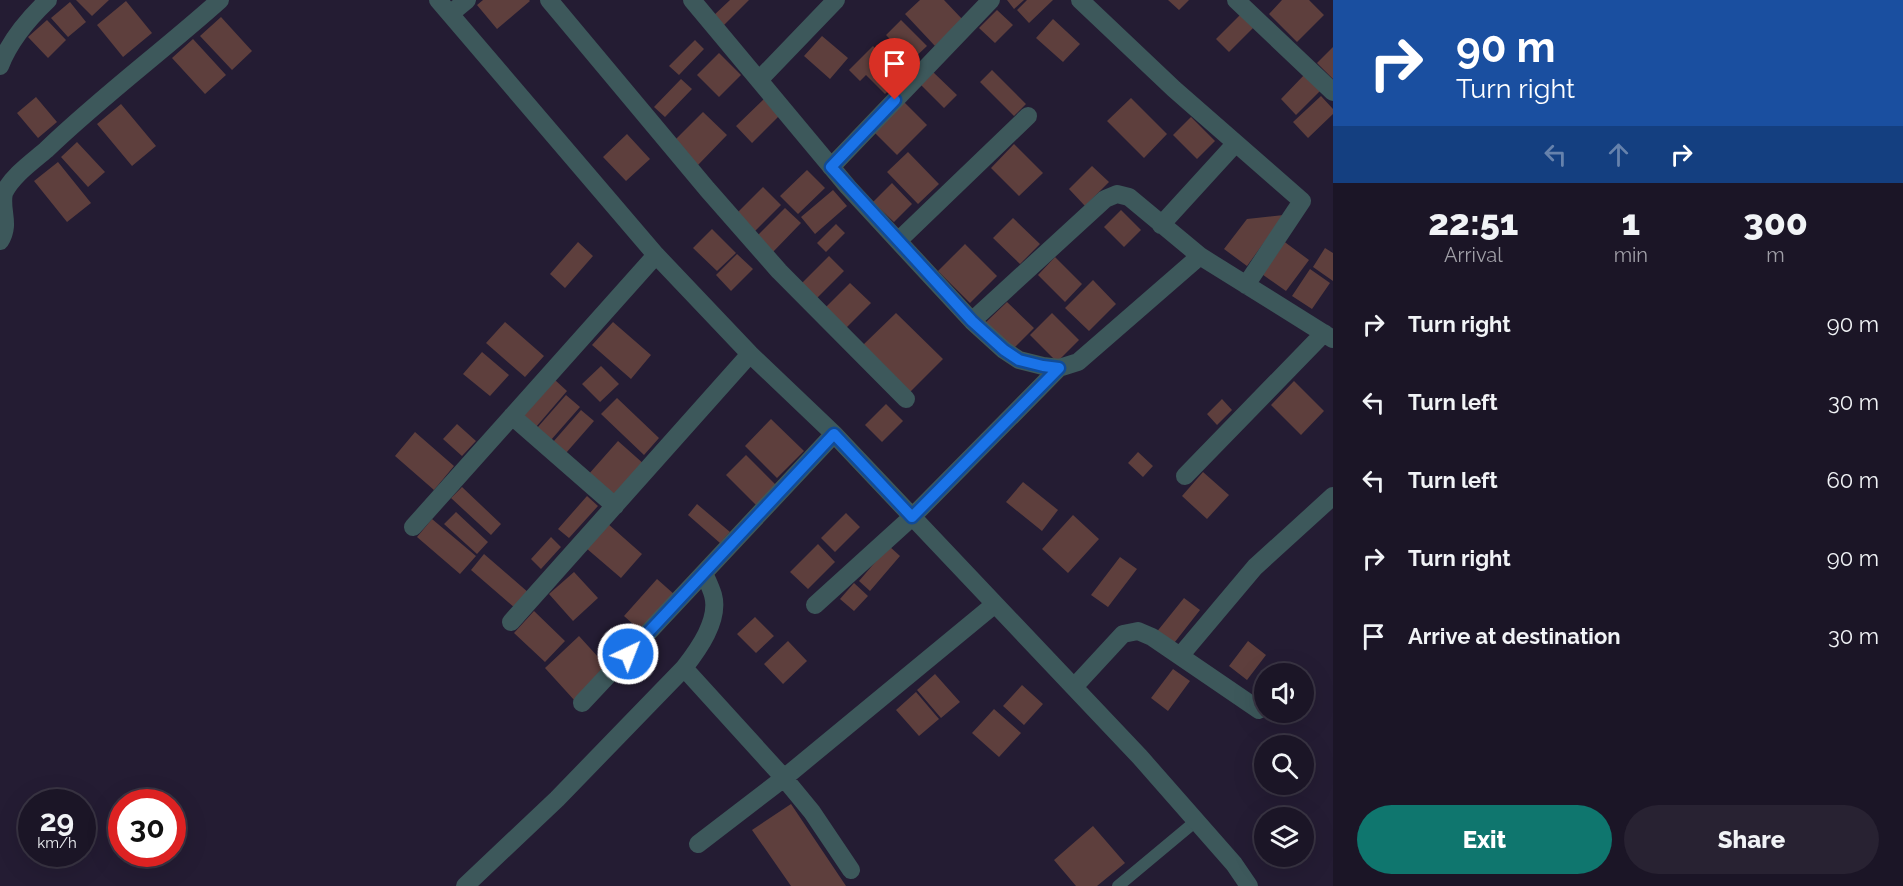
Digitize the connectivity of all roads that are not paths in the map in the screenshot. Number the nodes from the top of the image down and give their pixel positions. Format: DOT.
graph roads {
  1 [pos="48,0"];
  2 [pos="220,0"];
  3 [pos="438,0"];
  4 [pos="467,0"];
  5 [pos="549,0"];
  6 [pos="692,0"];
  7 [pos="837,0"];
  8 [pos="991,0"];
  9 [pos="1080,0"];
  10 [pos="1236,0"];
  11 [pos="450,14"];
  12 [pos="1,60"];
  13 [pos="760,79"];
  14 [pos="1333,92"];
  15 [pos="1028,117"];
  16 [pos="1234,144"];
  17 [pos="831,167"];
  18 [pos="0,207"];
  19 [pos="1161,225"];
  20 [pos="0,241"];
  21 [pos="897,241"];
  22 [pos="656,255"];
  23 [pos="1200,256"];
  24 [pos="1246,285"];
  25 [pos="972,321"];
  26 [pos="1328,336"];
  27 [pos="750,354"];
  28 [pos="1059,368"];
  29 [pos="906,399"];
  30 [pos="512,416"];
  31 [pos="834,434"];
  32 [pos="1185,476"];
  33 [pos="1333,496"];
  34 [pos="615,506"];
  35 [pos="912,517"];
  36 [pos="413,527"];
  37 [pos="704,573"];
  38 [pos="995,604"];
  39 [pos="815,605"];
  40 [pos="511,622"];
  41 [pos="1180,656"];
  42 [pos="684,668"];
  43 [pos="1074,687"];
  44 [pos="582,703"];
  45 [pos="1254,707"];
  46 [pos="784,778"];
  47 [pos="1196,821"];
  48 [pos="698,844"];
  49 [pos="851,870"];
  50 [pos="465,886"];
  51 [pos="1119,886"];
  52 [pos="1249,886"];
  1 -- 12 [label="street"];
  2 -- 18 [label="street"];
  3 -- 11 [label="street"];
  4 -- 11 [label="street"];
  5 -- 29 [label="street"];
  6 -- 13 [label="street"];
  7 -- 13 [label="street"];
  8 -- 17 [label="street"];
  9 -- 16 [label="street"];
  10 -- 14 [label="street"];
  11 -- 22 [label="street"];
  13 -- 17 [label="street"];
  15 -- 21 [label="street"];
  16 -- 19 [label="street"];
  16 -- 24 [label="street"];
  17 -- 21 [label="street"];
  18 -- 20 [label="street"];
  19 -- 23 [label="street"];
  19 -- 25 [label="street"];
  21 -- 25 [label="street"];
  22 -- 27 [label="street"];
  22 -- 30 [label="street"];
  23 -- 24 [label="street"];
  23 -- 28 [label="street"];
  24 -- 26 [label="street"];
  25 -- 28 [label="street"];
  26 -- 32 [label="street"];
  27 -- 31 [label="street"];
  27 -- 34 [label="street"];
  28 -- 35 [label="street"];
  30 -- 34 [label="street"];
  30 -- 36 [label="street"];
  31 -- 35 [label="street"];
  31 -- 37 [label="street"];
  33 -- 41 [label="street"];
  34 -- 40 [label="street"];
  35 -- 38 [label="street"];
  35 -- 39 [label="street"];
  37 -- 42 [label="street"];
  37 -- 44 [label="street"];
  38 -- 43 [label="street"];
  38 -- 46 [label="street"];
  41 -- 43 [label="street"];
  41 -- 45 [label="street"];
  42 -- 46 [label="street"];
  42 -- 50 [label="street"];
  43 -- 47 [label="street"];
  46 -- 48 [label="street"];
  46 -- 49 [label="street"];
  47 -- 51 [label="lane"];
  47 -- 52 [label="street"];
}
